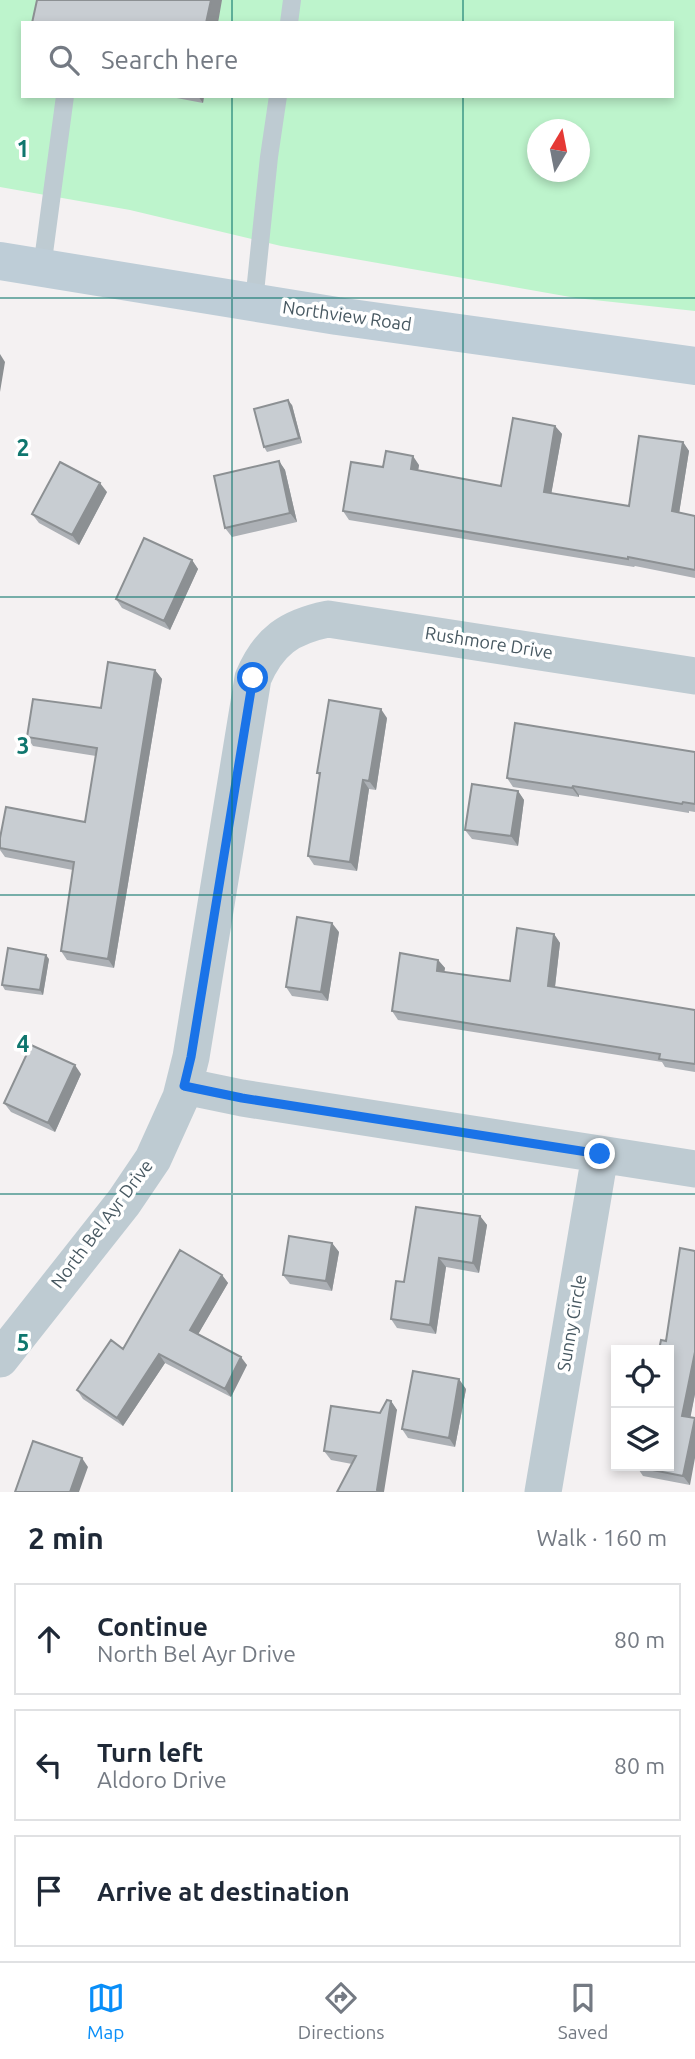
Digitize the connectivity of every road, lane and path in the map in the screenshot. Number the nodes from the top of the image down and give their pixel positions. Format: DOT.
graph roads {
  1 [pos="292,0"];
  2 [pos="289,21"];
  3 [pos="65,98"];
  4 [pos="278,98"];
  5 [pos="0,261"];
  6 [pos="42,268"];
  7 [pos="254,302"];
  8 [pos="695,366"];
  9 [pos="285,634"];
  10 [pos="695,676"];
  11 [pos="184,1086"];
  12 [pos="600,1154"];
  13 [pos="695,1170"];
  14 [pos="0,1359"];
  15 [pos="543,1492"];
  1 -- 2 [label="lane"];
  3 -- 6 [label="lane"];
  4 -- 7 [label="lane"];
  5 -- 6 [label="street, Northview Road"];
  6 -- 7 [label="street, Northview Road"];
  7 -- 8 [label="street, Northview Road"];
  9 -- 10 [label="street, Rushmore Drive"];
  9 -- 11 [label="street, North Bel Ayr Drive"];
  11 -- 12 [label="street"];
  11 -- 14 [label="street, North Bel Ayr Drive"];
  12 -- 13 [label="street"];
  12 -- 15 [label="street, Sunny Circle"];
}
